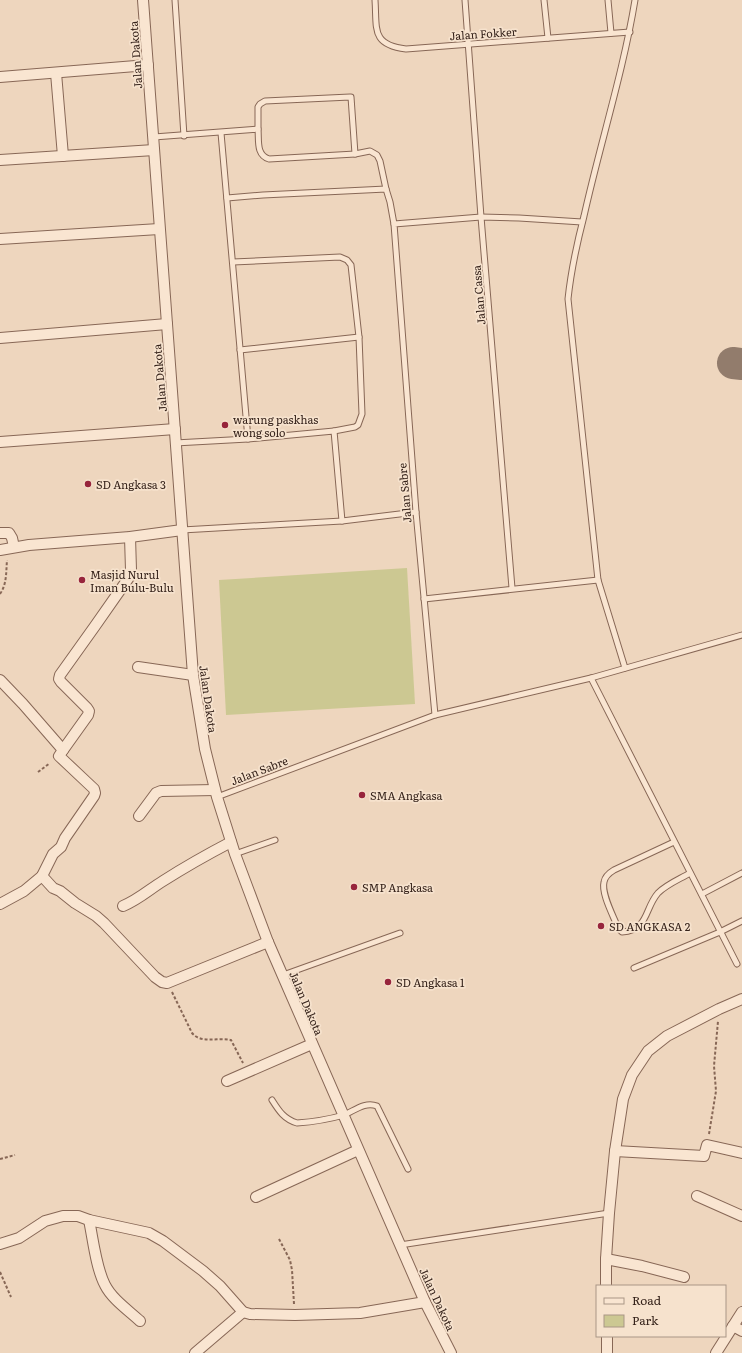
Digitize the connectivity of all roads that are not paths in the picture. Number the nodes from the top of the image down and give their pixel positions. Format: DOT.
graph roads {
  1 [pos="143,0"];
  2 [pos="175,0"];
  3 [pos="375,0"];
  4 [pos="465,0"];
  5 [pos="544,0"];
  6 [pos="608,0"];
  7 [pos="635,0"];
  8 [pos="611,32"];
  9 [pos="630,32"];
  10 [pos="548,38"];
  11 [pos="469,43"];
  12 [pos="148,65"];
  13 [pos="56,73"];
  14 [pos="0,77"];
  15 [pos="258,129"];
  16 [pos="222,133"];
  17 [pos="184,136"];
  18 [pos="154,137"];
  19 [pos="154,150"];
  20 [pos="355,154"];
  21 [pos="63,156"];
  22 [pos="0,160"];
  23 [pos="386,189"];
  24 [pos="227,198"];
  25 [pos="481,217"];
  26 [pos="582,222"];
  27 [pos="394,224"];
  28 [pos="159,228"];
  29 [pos="0,239"];
  30 [pos="233,262"];
  31 [pos="167,324"];
  32 [pos="359,337"];
  33 [pos="0,338"];
  34 [pos="240,350"];
  35 [pos="175,429"];
  36 [pos="334,431"];
  37 [pos="248,439"];
  38 [pos="0,442"];
  39 [pos="176,443"];
  40 [pos="416,512"];
  41 [pos="342,521"];
  42 [pos="182,530"];
  43 [pos="0,533"];
  44 [pos="130,537"];
  45 [pos="7,548"];
  46 [pos="598,580"];
  47 [pos="512,588"];
  48 [pos="424,599"];
  49 [pos="742,634"];
  50 [pos="138,667"];
  51 [pos="625,668"];
  52 [pos="193,675"];
  53 [pos="591,678"];
  54 [pos="0,680"];
  55 [pos="435,715"];
  56 [pos="61,753"];
  57 [pos="216,793"];
  58 [pos="139,816"];
  59 [pos="275,840"];
  60 [pos="231,842"];
  61 [pos="674,842"];
  62 [pos="235,854"];
  63 [pos="690,873"];
  64 [pos="742,873"];
  65 [pos="42,876"];
  66 [pos="702,894"];
  67 [pos="0,904"];
  68 [pos="123,906"];
  69 [pos="742,921"];
  70 [pos="720,932"];
  71 [pos="400,933"];
  72 [pos="268,942"];
  73 [pos="737,964"];
  74 [pos="634,968"];
  75 [pos="283,975"];
  76 [pos="742,999"];
  77 [pos="312,1044"];
  78 [pos="227,1081"];
  79 [pos="272,1100"];
  80 [pos="343,1115"];
  81 [pos="358,1150"];
  82 [pos="615,1151"];
  83 [pos="742,1153"];
  84 [pos="408,1169"];
  85 [pos="697,1196"];
  86 [pos="256,1197"];
  87 [pos="609,1213"];
  88 [pos="742,1216"];
  89 [pos="89,1220"];
  90 [pos="0,1244"];
  91 [pos="400,1244"];
  92 [pos="606,1259"];
  93 [pos="684,1277"];
  94 [pos="606,1285"];
  95 [pos="425,1302"];
  96 [pos="243,1312"];
  97 [pos="742,1312"];
  98 [pos="140,1321"];
  99 [pos="738,1329"];
  100 [pos="606,1337"];
  101 [pos="195,1353"];
  102 [pos="451,1353"];
  103 [pos="608,1353"];
  104 [pos="716,1353"];
  1 -- 12 [label="street, Jalan Dakota"];
  2 -- 17 [label="lane"];
  3 -- 11 [label="lane, Jalan Fokker"];
  4 -- 11 [label="lane, Jalan Cassa"];
  5 -- 10 [label="lane"];
  6 -- 8 [label="lane"];
  7 -- 9 [label="lane"];
  8 -- 9 [label="lane, Jalan Fokker"];
  8 -- 10 [label="lane, Jalan Fokker"];
  9 -- 26 [label="lane"];
  10 -- 11 [label="lane, Jalan Fokker"];
  11 -- 25 [label="lane, Jalan Cassa"];
  12 -- 13 [label="street"];
  12 -- 18 [label="street, Jalan Dakota"];
  13 -- 14 [label="street"];
  13 -- 21 [label="street"];
  15 -- 16 [label="lane"];
  15 -- 20 [label="lane, Jalan Sabre"];
  15 -- 20 [label="lane"];
  16 -- 17 [label="lane"];
  16 -- 24 [label="lane"];
  17 -- 18 [label="lane"];
  18 -- 19 [label="street, Jalan Dakota"];
  19 -- 21 [label="street"];
  19 -- 28 [label="street, Jalan Dakota"];
  20 -- 23 [label="lane, Jalan Sabre"];
  21 -- 22 [label="street"];
  23 -- 24 [label="lane"];
  23 -- 27 [label="lane, Jalan Sabre"];
  24 -- 30 [label="lane"];
  25 -- 26 [label="lane"];
  25 -- 27 [label="lane"];
  25 -- 47 [label="lane, Jalan Cassa"];
  26 -- 46 [label="lane"];
  27 -- 40 [label="lane, Jalan Sabre"];
  28 -- 29 [label="street"];
  28 -- 31 [label="street, Jalan Dakota"];
  30 -- 32 [label="lane"];
  30 -- 34 [label="lane"];
  31 -- 33 [label="street"];
  31 -- 35 [label="street, Jalan Dakota"];
  32 -- 34 [label="lane"];
  32 -- 36 [label="lane"];
  34 -- 37 [label="lane"];
  35 -- 38 [label="street"];
  35 -- 39 [label="street, Jalan Dakota"];
  36 -- 37 [label="lane"];
  36 -- 41 [label="lane"];
  37 -- 39 [label="lane"];
  39 -- 42 [label="street, Jalan Dakota"];
  40 -- 41 [label="lane"];
  40 -- 48 [label="lane, Jalan Sabre"];
  41 -- 42 [label="lane"];
  42 -- 44 [label="street"];
  42 -- 52 [label="street, Jalan Dakota"];
  43 -- 45 [label="street"];
  44 -- 45 [label="street"];
  44 -- 56 [label="street"];
  46 -- 47 [label="lane"];
  46 -- 51 [label="lane"];
  47 -- 48 [label="lane"];
  48 -- 55 [label="lane, Jalan Sabre"];
  49 -- 51 [label="lane"];
  50 -- 52 [label="street"];
  51 -- 53 [label="lane"];
  52 -- 57 [label="street, Jalan Dakota"];
  53 -- 55 [label="lane"];
  53 -- 61 [label="lane"];
  54 -- 56 [label="street"];
  55 -- 57 [label="lane, Jalan Sabre"];
  56 -- 65 [label="street"];
  57 -- 58 [label="street"];
  57 -- 60 [label="street, Jalan Dakota"];
  59 -- 62 [label="lane"];
  60 -- 62 [label="street, Jalan Dakota"];
  60 -- 68 [label="street"];
  61 -- 63 [label="lane"];
  61 -- 63 [label="lane"];
  62 -- 72 [label="street, Jalan Dakota"];
  63 -- 66 [label="lane"];
  64 -- 66 [label="lane"];
  65 -- 67 [label="street"];
  65 -- 72 [label="street"];
  66 -- 70 [label="lane"];
  69 -- 70 [label="lane"];
  70 -- 73 [label="lane"];
  70 -- 74 [label="lane"];
  71 -- 75 [label="lane"];
  72 -- 75 [label="street, Jalan Dakota"];
  75 -- 77 [label="street, Jalan Dakota"];
  76 -- 82 [label="street"];
  77 -- 78 [label="street"];
  77 -- 80 [label="street, Jalan Dakota"];
  79 -- 80 [label="lane"];
  80 -- 81 [label="street, Jalan Dakota"];
  80 -- 84 [label="lane"];
  81 -- 86 [label="street"];
  81 -- 91 [label="street, Jalan Dakota"];
  82 -- 83 [label="street"];
  82 -- 87 [label="street"];
  85 -- 88 [label="street"];
  87 -- 91 [label="lane"];
  87 -- 92 [label="street"];
  89 -- 90 [label="street"];
  89 -- 96 [label="street"];
  89 -- 98 [label="street"];
  91 -- 95 [label="street, Jalan Dakota"];
  92 -- 93 [label="street"];
  92 -- 94 [label="street"];
  95 -- 96 [label="street"];
  95 -- 102 [label="street, Jalan Dakota"];
  96 -- 101 [label="street"];
  97 -- 99 [label="street"];
  99 -- 104 [label="street"];
  100 -- 103 [label="street"];
}
